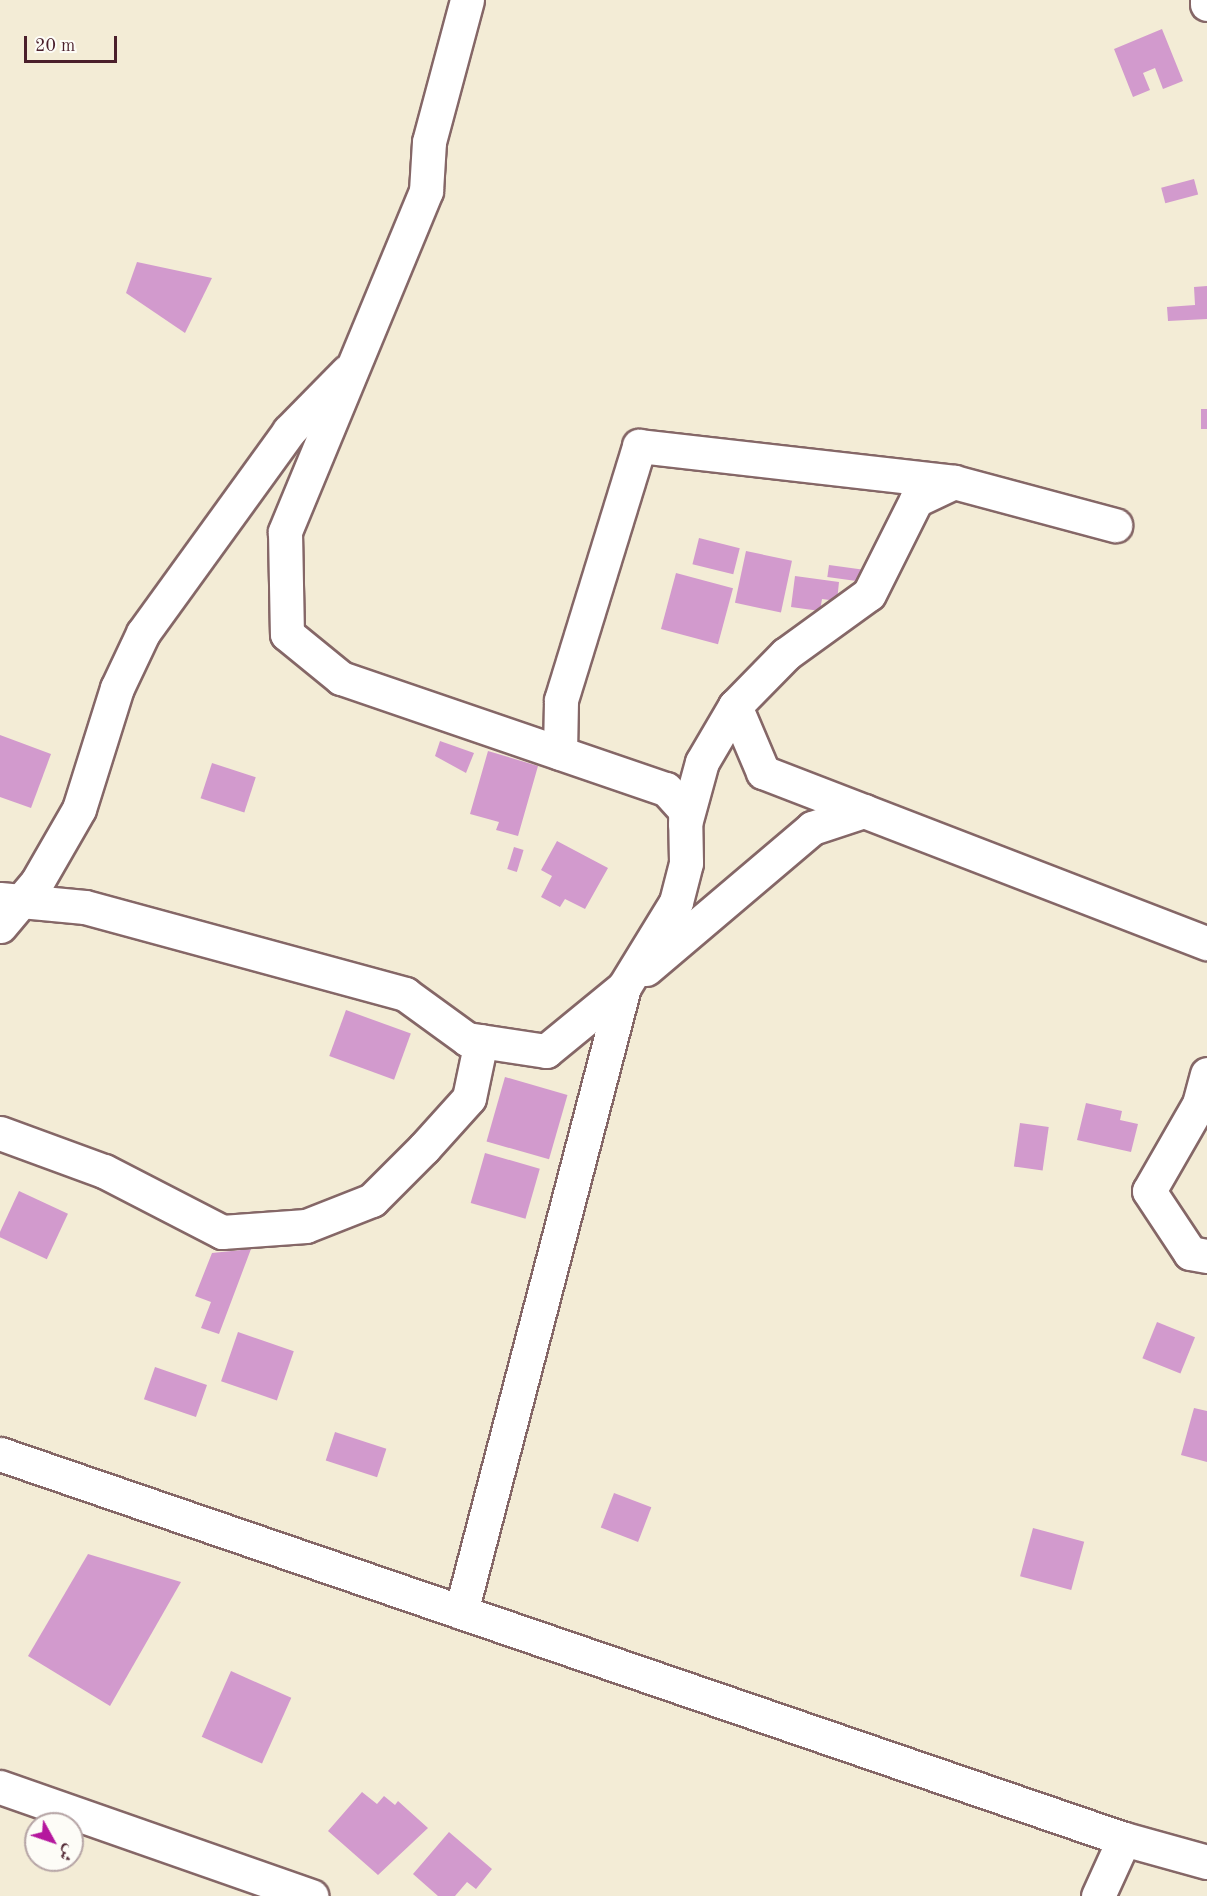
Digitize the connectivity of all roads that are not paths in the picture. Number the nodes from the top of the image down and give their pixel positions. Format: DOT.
graph roads {
  1 [pos="466,0"];
  2 [pos="359,359"];
  3 [pos="954,482"];
  4 [pos="1115,525"];
  5 [pos="735,706"];
  6 [pos="560,753"];
  7 [pos="864,811"];
  8 [pos="685,824"];
  9 [pos="7,909"];
  10 [pos="1205,946"];
  11 [pos="624,987"];
  12 [pos="481,1041"];
  13 [pos="1207,1074"];
  14 [pos="0,1134"];
  15 [pos="1207,1256"];
  16 [pos="0,1454"];
  17 [pos="461,1612"];
  18 [pos="0,1787"];
  19 [pos="1124,1839"];
  20 [pos="1207,1862"];
  21 [pos="312,1896"];
  22 [pos="1098,1896"];
  1 -- 2 [label="street"];
  2 -- 6 [label="street"];
  2 -- 9 [label="street"];
  3 -- 4 [label="street"];
  3 -- 5 [label="street"];
  3 -- 6 [label="street"];
  5 -- 7 [label="street"];
  5 -- 8 [label="street"];
  6 -- 8 [label="street"];
  7 -- 10 [label="street"];
  7 -- 11 [label="street"];
  8 -- 11 [label="street"];
  9 -- 12 [label="street"];
  11 -- 12 [label="street"];
  11 -- 17 [label="street"];
  12 -- 14 [label="street"];
  13 -- 15 [label="street"];
  16 -- 17 [label="street"];
  17 -- 19 [label="street"];
  18 -- 21 [label="street"];
  19 -- 20 [label="street"];
  19 -- 22 [label="street"];
}
